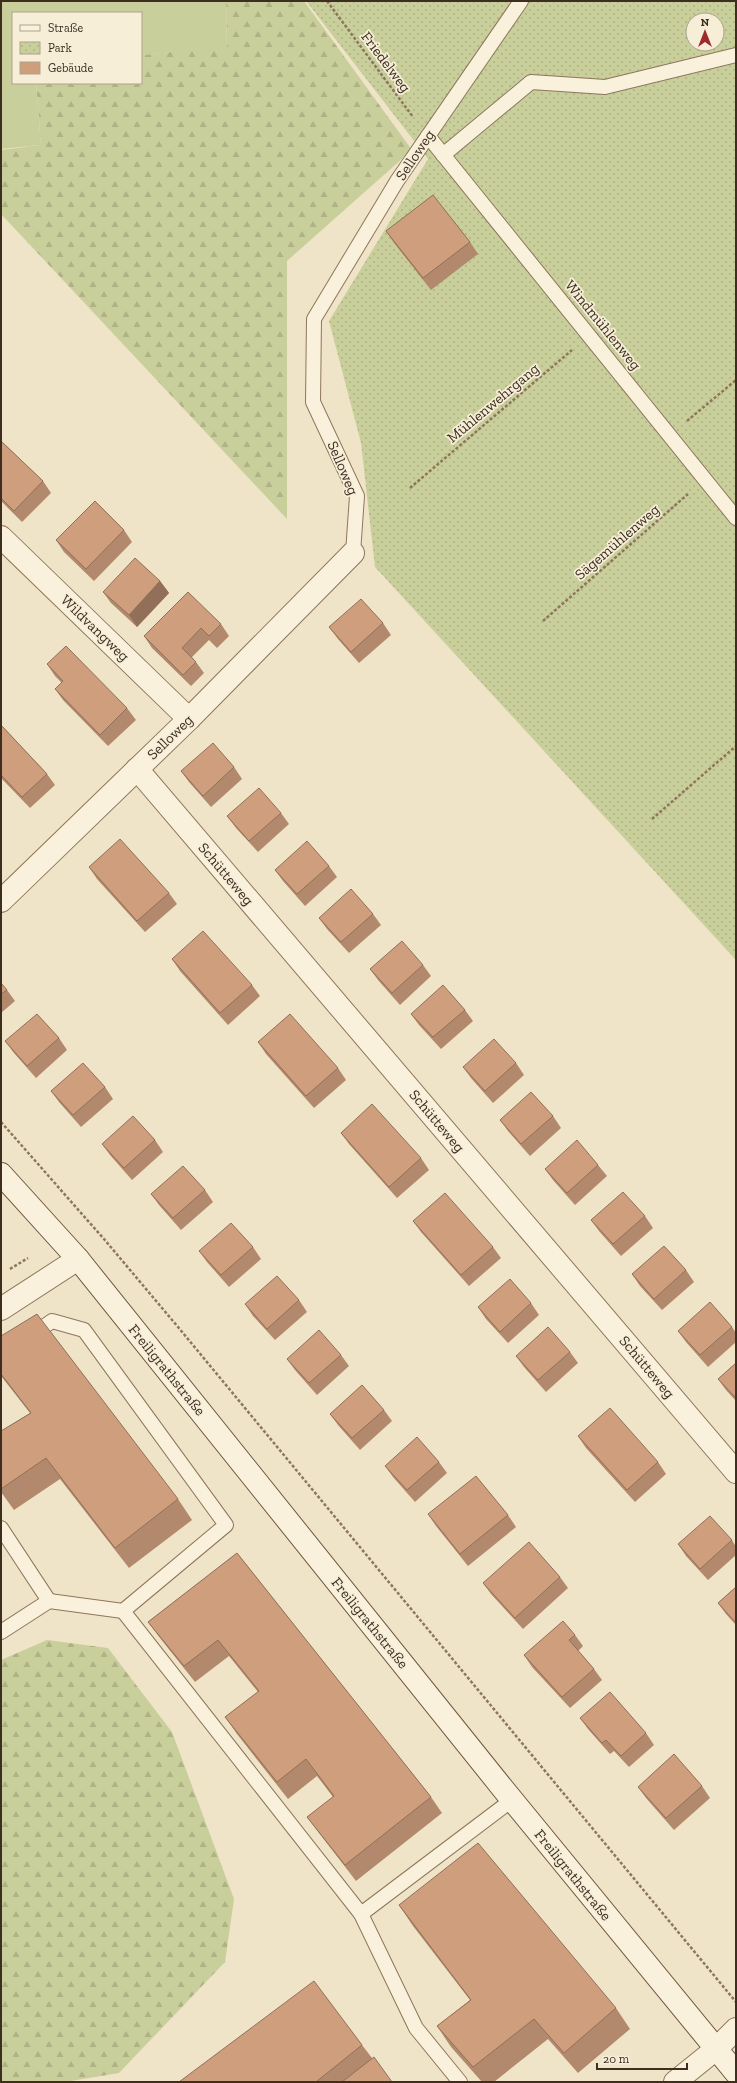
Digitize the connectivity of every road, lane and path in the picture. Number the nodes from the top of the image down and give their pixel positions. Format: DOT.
graph roads {
  1 [pos="327,1"];
  2 [pos="522,1"];
  3 [pos="736,55"];
  4 [pos="428,136"];
  5 [pos="443,155"];
  6 [pos="589,336"];
  7 [pos="736,380"];
  8 [pos="670,436"];
  9 [pos="705,479"];
  10 [pos="410,488"];
  11 [pos="736,518"];
  12 [pos="1,537"];
  13 [pos="353,553"];
  14 [pos="543,621"];
  15 [pos="189,719"];
  16 [pos="736,746"];
  17 [pos="137,769"];
  18 [pos="652,819"];
  19 [pos="1,901"];
  20 [pos="1,1122"];
  21 [pos="1,1174"];
  22 [pos="78,1259"];
  23 [pos="1,1309"];
  24 [pos="1,1357"];
  25 [pos="736,1472"];
  26 [pos="1,1528"];
  27 [pos="49,1602"];
  28 [pos="123,1611"];
  29 [pos="1,1632"];
  30 [pos="512,1800"];
  31 [pos="360,1914"];
  32 [pos="736,2002"];
  33 [pos="736,2029"];
  34 [pos="716,2049"];
  35 [pos="736,2073"];
  36 [pos="460,2082"];
  37 [pos="674,2082"];
  1 -- 4 [label="path, Friedelweg"];
  2 -- 4 [label="lane, Selloweg"];
  3 -- 5 [label="lane"];
  4 -- 5 [label="lane, Windmühlenweg"];
  4 -- 13 [label="lane, Selloweg"];
  5 -- 6 [label="lane, Windmühlenweg"];
  6 -- 8 [label="lane, Windmühlenweg"];
  6 -- 10 [label="path, Mühlenwehrgang"];
  7 -- 8 [label="path"];
  8 -- 9 [label="lane, Windmühlenweg"];
  9 -- 11 [label="lane, Windmühlenweg"];
  9 -- 14 [label="path, Sägemühlenweg"];
  12 -- 15 [label="street, Wildvangweg"];
  13 -- 15 [label="street, Selloweg"];
  15 -- 17 [label="street, Selloweg"];
  16 -- 18 [label="path"];
  17 -- 19 [label="street, Selloweg"];
  17 -- 25 [label="street, Schütteweg"];
  20 -- 32 [label="path"];
  21 -- 22 [label="street, Freiligrathstraße"];
  22 -- 23 [label="street"];
  22 -- 30 [label="street, Freiligrathstraße"];
  24 -- 28 [label="lane"];
  26 -- 27 [label="lane"];
  27 -- 28 [label="lane"];
  27 -- 29 [label="lane"];
  28 -- 31 [label="lane"];
  30 -- 31 [label="lane"];
  30 -- 34 [label="street, Freiligrathstraße"];
  31 -- 36 [label="lane"];
  33 -- 34 [label="street"];
  34 -- 35 [label="street, Freiligrathstraße"];
  34 -- 37 [label="street"];
}
